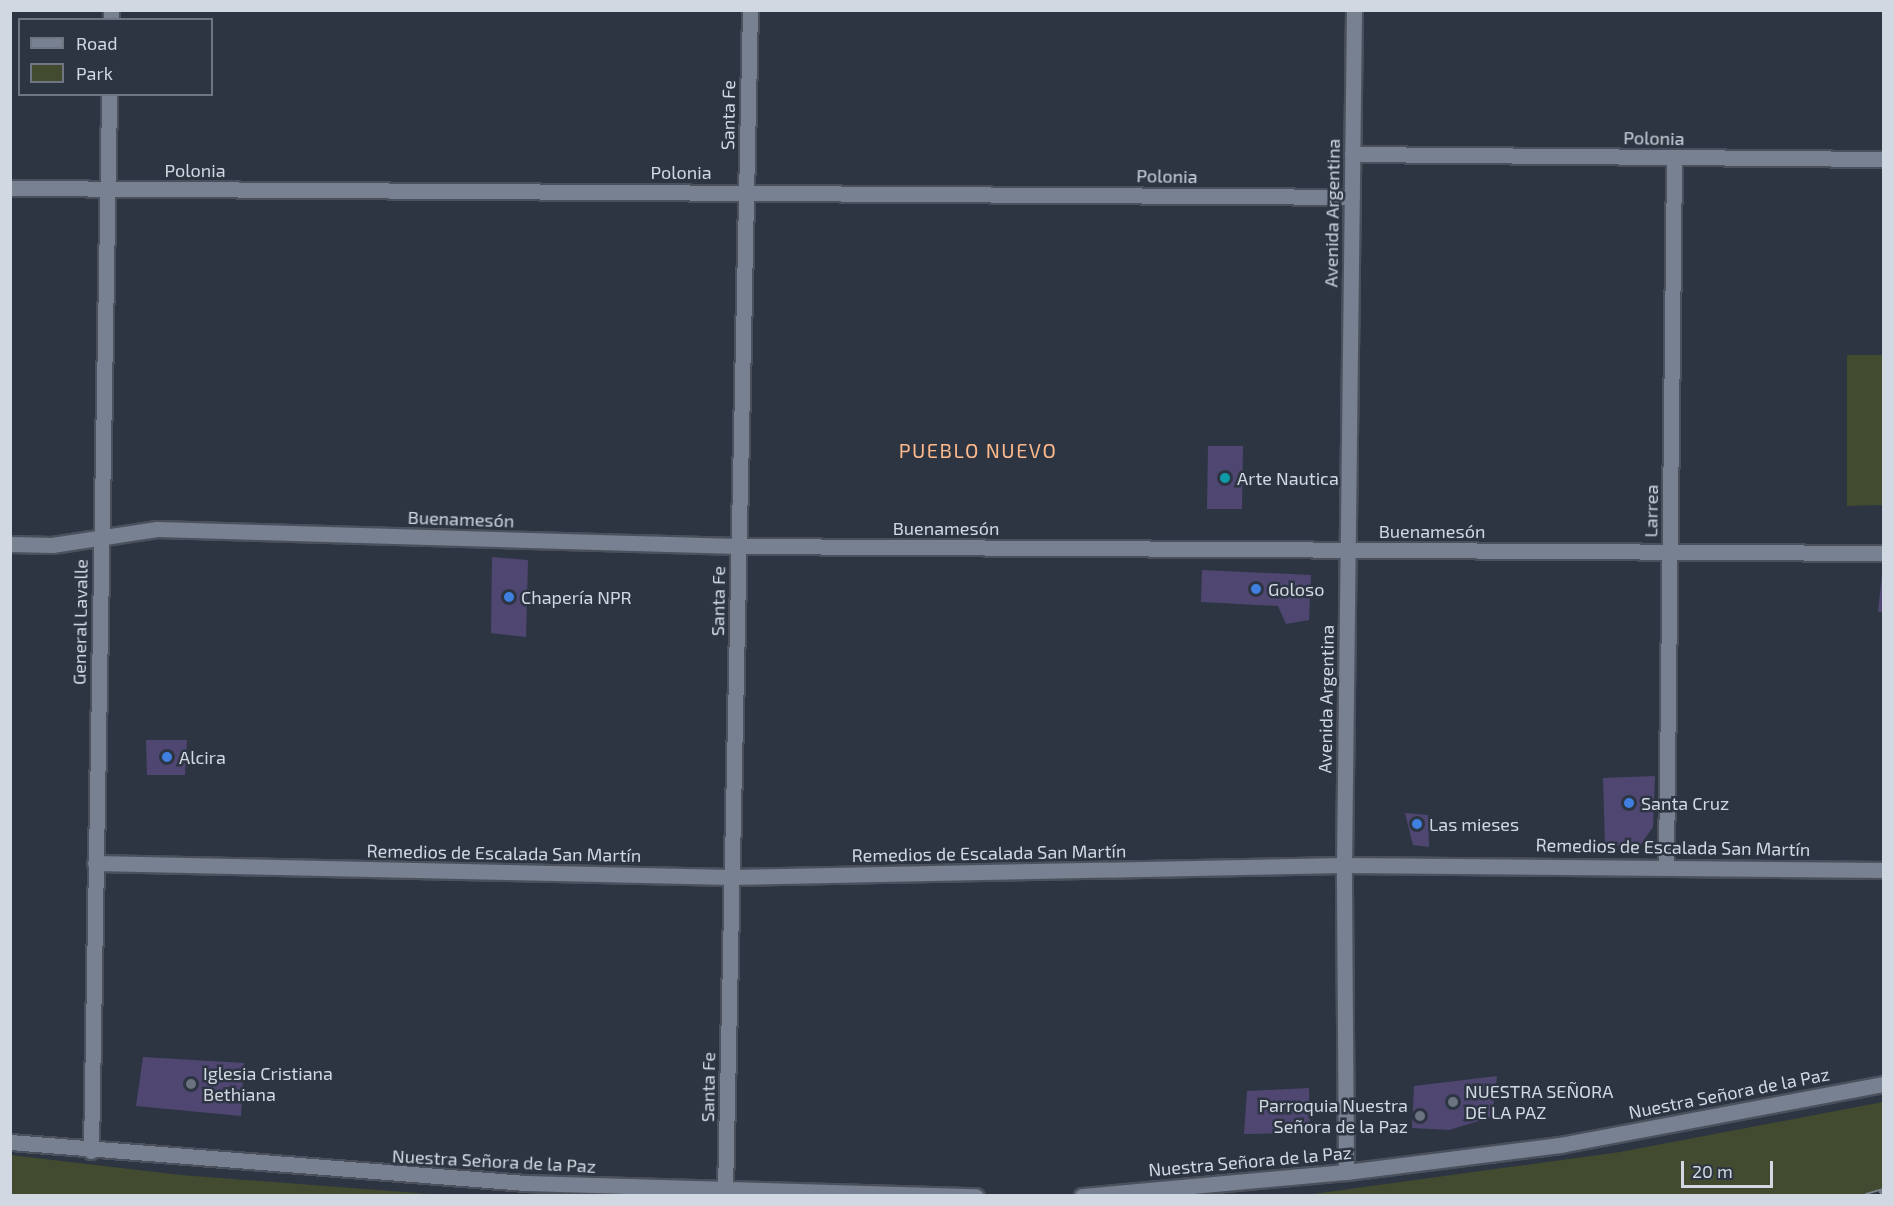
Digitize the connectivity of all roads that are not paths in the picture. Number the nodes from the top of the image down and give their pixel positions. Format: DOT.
graph roads {
  1 [pos="750,10"];
  2 [pos="1354,10"];
  3 [pos="109,96"];
  4 [pos="1352,154"];
  5 [pos="1674,157"];
  6 [pos="1884,159"];
  7 [pos="10,188"];
  8 [pos="106,189"];
  9 [pos="746,192"];
  10 [pos="1352,197"];
  11 [pos="101,534"];
  12 [pos="10,544"];
  13 [pos="738,546"];
  14 [pos="1347,550"];
  15 [pos="1670,552"];
  16 [pos="1884,553"];
  17 [pos="95,863"];
  18 [pos="1344,865"];
  19 [pos="1666,865"];
  20 [pos="1884,870"];
  21 [pos="731,877"];
  22 [pos="1884,1084"];
  23 [pos="10,1142"];
  24 [pos="91,1150"];
  25 [pos="1346,1172"];
  26 [pos="725,1191"];
  27 [pos="976,1196"];
  28 [pos="1082,1196"];
  1 -- 9 [label="street, Santa Fe"];
  2 -- 4 [label="street, Avenida Argentina"];
  3 -- 8 [label="street, General Lavalle"];
  4 -- 5 [label="street, Polonia"];
  4 -- 10 [label="street, Avenida Argentina"];
  5 -- 6 [label="street, Polonia"];
  5 -- 15 [label="street, Larrea"];
  7 -- 8 [label="street, Polonia"];
  8 -- 9 [label="street, Polonia"];
  8 -- 11 [label="street, General Lavalle"];
  9 -- 10 [label="street, Polonia"];
  9 -- 13 [label="street, Santa Fe"];
  10 -- 14 [label="street, Avenida Argentina"];
  11 -- 12 [label="street, Buenamesón"];
  11 -- 13 [label="street, Buenamesón"];
  11 -- 17 [label="street, General Lavalle"];
  13 -- 14 [label="street, Buenamesón"];
  13 -- 21 [label="street, Santa Fe"];
  14 -- 15 [label="street, Buenamesón"];
  14 -- 18 [label="street, Avenida Argentina"];
  15 -- 16 [label="street, Buenamesón"];
  15 -- 19 [label="street, Larrea"];
  17 -- 21 [label="street, Remedios de Escalada San Martín"];
  17 -- 24 [label="street, General Lavalle"];
  18 -- 19 [label="street, Remedios de Escalada San Martín"];
  18 -- 21 [label="street, Remedios de Escalada San Martín"];
  18 -- 25 [label="street, Avenida Argentina"];
  19 -- 20 [label="street, Remedios de Escalada San Martín"];
  21 -- 26 [label="street, Santa Fe"];
  22 -- 25 [label="street, Nuestra Señora de la Paz"];
  23 -- 24 [label="street, Nuestra Señora de la Paz"];
  24 -- 26 [label="street, Nuestra Señora de la Paz"];
  25 -- 28 [label="street, Nuestra Señora de la Paz"];
  26 -- 27 [label="street, Nuestra Señora de la Paz"];
}
